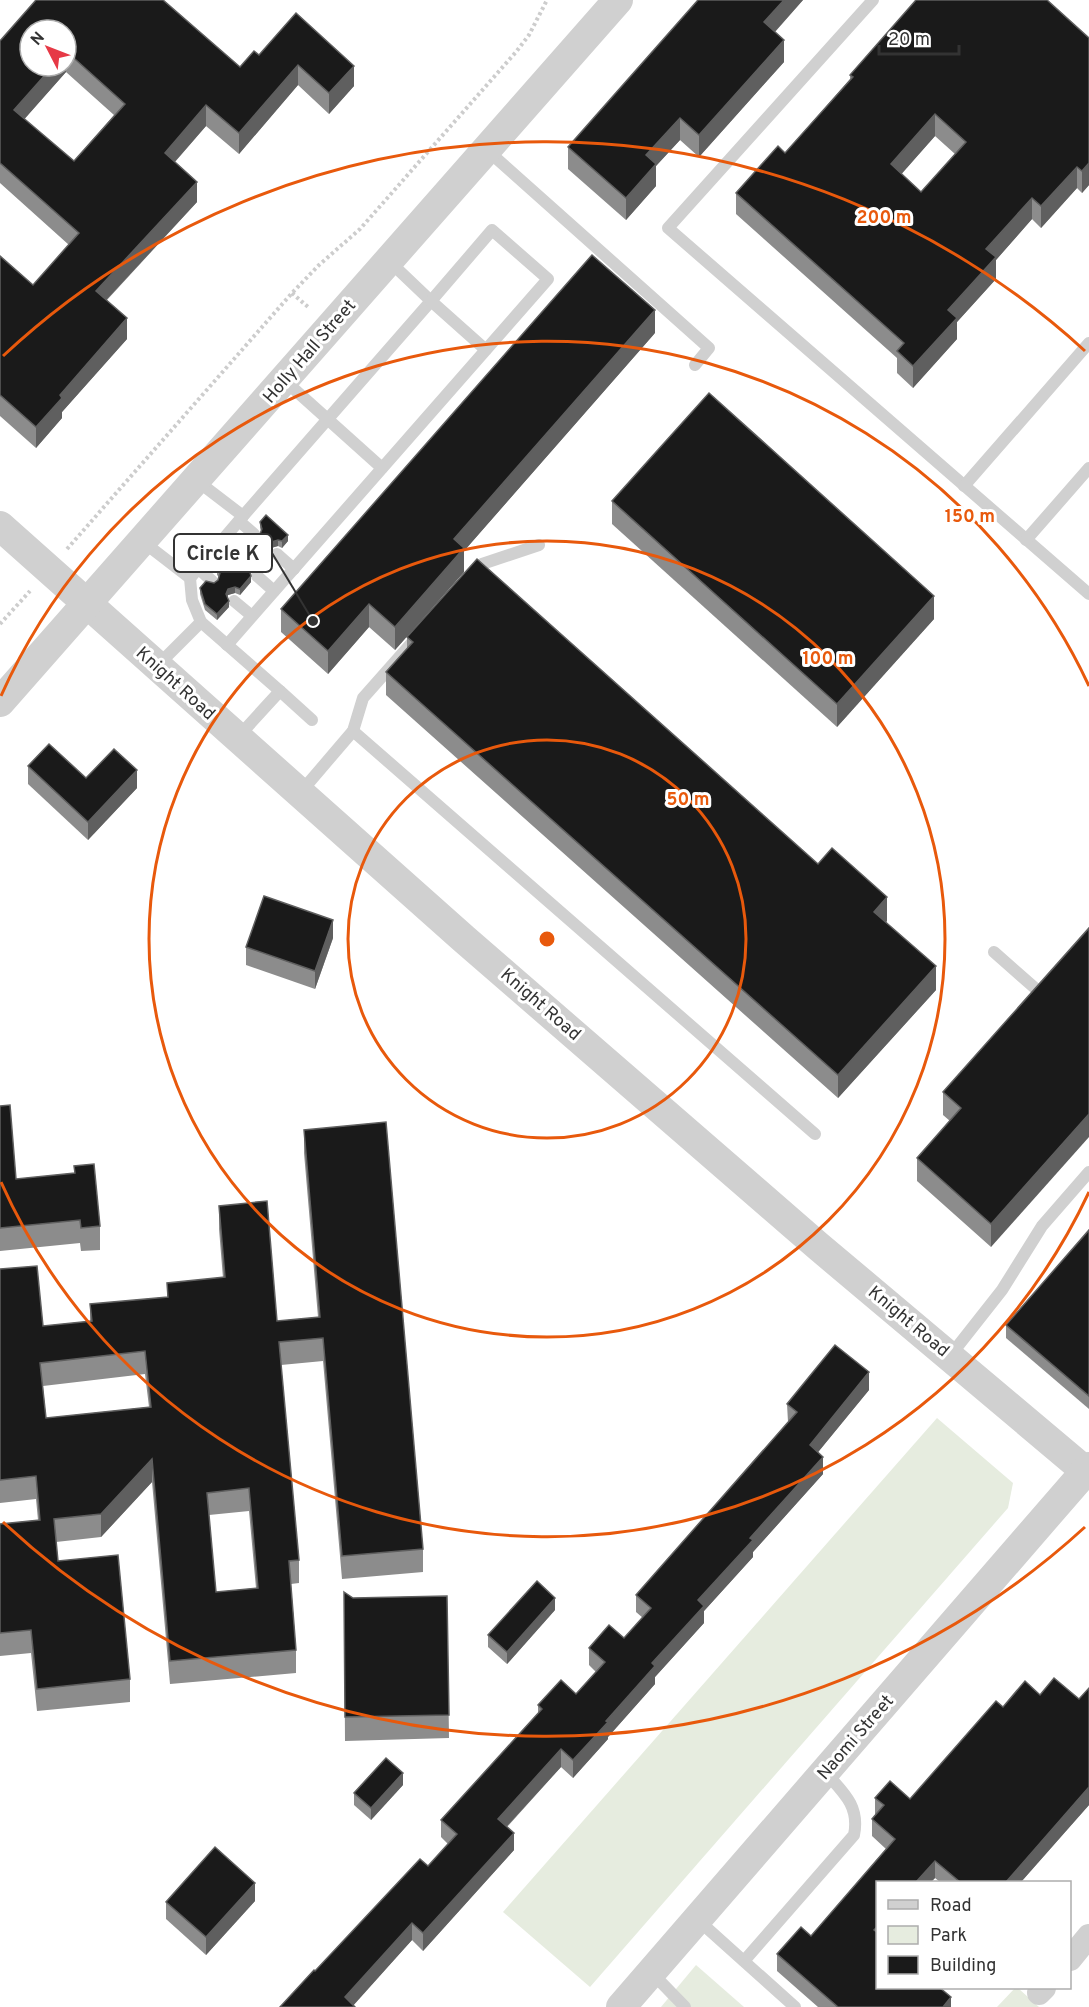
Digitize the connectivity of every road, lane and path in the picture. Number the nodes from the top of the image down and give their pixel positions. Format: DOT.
graph roads {
  1 [pos="547,0"];
  2 [pos="618,0"];
  3 [pos="873,0"];
  4 [pos="486,150"];
  5 [pos="388,260"];
  6 [pos="292,293"];
  7 [pos="431,301"];
  8 [pos="308,307"];
  9 [pos="1089,343"];
  10 [pos="486,350"];
  11 [pos="695,365"];
  12 [pos="284,379"];
  13 [pos="328,420"];
  14 [pos="382,468"];
  15 [pos="1089,468"];
  16 [pos="195,479"];
  17 [pos="964,486"];
  18 [pos="241,519"];
  19 [pos="0,526"];
  20 [pos="254,534"];
  21 [pos="1026,540"];
  22 [pos="141,541"];
  23 [pos="220,543"];
  24 [pos="539,545"];
  25 [pos="277,554"];
  26 [pos="234,556"];
  27 [pos="294,569"];
  28 [pos="49,570"];
  29 [pos="194,573"];
  30 [pos="257,576"];
  31 [pos="212,581"];
  32 [pos="466,582"];
  33 [pos="274,591"];
  34 [pos="1089,594"];
  35 [pos="234,601"];
  36 [pos="86,604"];
  37 [pos="252,616"];
  38 [pos="201,622"];
  39 [pos="0,624"];
  40 [pos="426,627"];
  41 [pos="227,645"];
  42 [pos="157,666"];
  43 [pos="280,691"];
  44 [pos="0,702"];
  45 [pos="312,720"];
  46 [pos="354,731"];
  47 [pos="238,738"];
  48 [pos="300,793"];
  49 [pos="994,952"];
  50 [pos="1036,989"];
  51 [pos="815,1134"];
  52 [pos="1089,1172"];
  53 [pos="950,1356"];
  54 [pos="1088,1471"];
  55 [pos="825,1772"];
  56 [pos="697,1919"];
  57 [pos="1089,1936"];
  58 [pos="1071,1958"];
  59 [pos="744,1961"];
  60 [pos="651,1972"];
  61 [pos="621,2007"];
  62 [pos="686,2007"];
  63 [pos="795,2007"];
  1 -- 6 [label="path"];
  2 -- 4 [label="street, Holly Hall Street"];
  3 -- 17 [label="lane"];
  4 -- 5 [label="street, Holly Hall Street"];
  4 -- 11 [label="lane"];
  5 -- 7 [label="lane"];
  5 -- 12 [label="street, Holly Hall Street"];
  6 -- 8 [label="path"];
  6 -- 28 [label="path"];
  7 -- 10 [label="lane"];
  7 -- 10 [label="lane"];
  7 -- 13 [label="lane"];
  9 -- 17 [label="lane"];
  10 -- 14 [label="lane"];
  12 -- 13 [label="lane"];
  12 -- 16 [label="street, Holly Hall Street"];
  13 -- 14 [label="lane"];
  13 -- 18 [label="lane"];
  14 -- 27 [label="lane"];
  15 -- 21 [label="lane"];
  16 -- 18 [label="lane"];
  16 -- 22 [label="street, Holly Hall Street"];
  17 -- 21 [label="lane"];
  18 -- 20 [label="lane"];
  18 -- 23 [label="lane"];
  19 -- 28 [label="street, Knight Road"];
  21 -- 34 [label="lane"];
  22 -- 29 [label="lane"];
  22 -- 36 [label="street, Holly Hall Street"];
  23 -- 26 [label="lane"];
  23 -- 29 [label="lane"];
  24 -- 32 [label="lane"];
  25 -- 27 [label="lane"];
  27 -- 33 [label="lane"];
  28 -- 36 [label="street, Knight Road"];
  28 -- 39 [label="path"];
  29 -- 31 [label="lane"];
  29 -- 38 [label="lane"];
  30 -- 33 [label="lane"];
  33 -- 37 [label="lane"];
  35 -- 37 [label="lane"];
  36 -- 42 [label="street, Knight Road"];
  36 -- 44 [label="street, Holly Hall Street"];
  37 -- 41 [label="lane"];
  38 -- 41 [label="lane"];
  38 -- 42 [label="lane"];
  40 -- 46 [label="lane"];
  41 -- 43 [label="lane"];
  42 -- 47 [label="street, Knight Road"];
  43 -- 45 [label="lane"];
  43 -- 47 [label="lane"];
  46 -- 48 [label="lane"];
  46 -- 51 [label="lane"];
  47 -- 48 [label="street, Knight Road"];
  48 -- 53 [label="street, Knight Road"];
  49 -- 50 [label="lane"];
  52 -- 53 [label="lane"];
  53 -- 54 [label="street, Knight Road"];
  54 -- 55 [label="street, Naomi Street"];
  55 -- 56 [label="street, Naomi Street"];
  55 -- 59 [label="lane"];
  56 -- 59 [label="lane"];
  56 -- 60 [label="street, Naomi Street"];
  57 -- 58 [label="street"];
  59 -- 63 [label="lane"];
  60 -- 61 [label="street, Naomi Street"];
  60 -- 62 [label="lane"];
}
